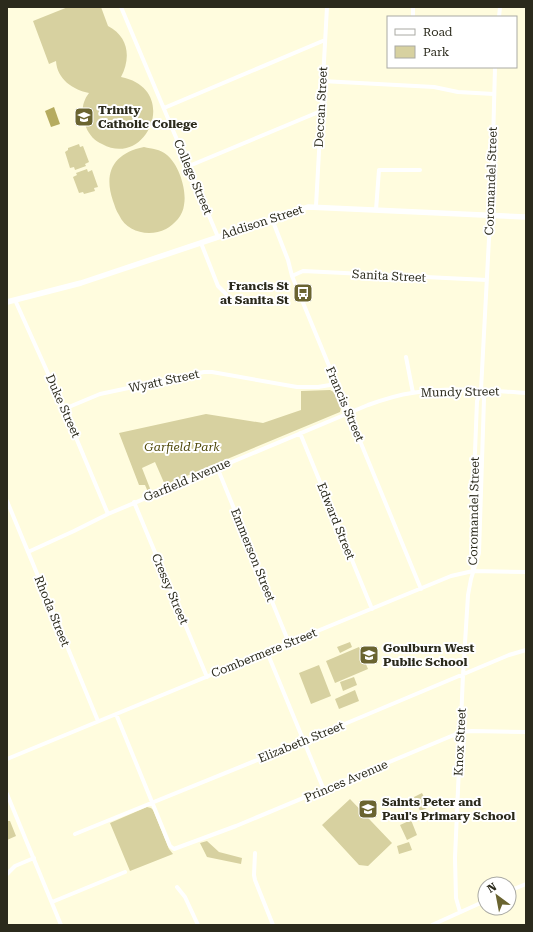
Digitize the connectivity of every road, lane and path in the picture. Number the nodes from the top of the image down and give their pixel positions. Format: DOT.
graph roads {
  1 [pos="121,7"];
  2 [pos="326,7"];
  3 [pos="414,7"];
  4 [pos="413,15"];
  5 [pos="325,40"];
  6 [pos="495,68"];
  7 [pos="322,81"];
  8 [pos="494,94"];
  9 [pos="164,108"];
  10 [pos="321,111"];
  11 [pos="188,166"];
  12 [pos="420,170"];
  13 [pos="316,206"];
  14 [pos="376,210"];
  15 [pos="490,215"];
  16 [pos="526,217"];
  17 [pos="272,219"];
  18 [pos="218,237"];
  19 [pos="201,243"];
  20 [pos="292,276"];
  21 [pos="487,280"];
  22 [pos="226,294"];
  23 [pos="15,300"];
  24 [pos="7,302"];
  25 [pos="406,357"];
  26 [pos="336,384"];
  27 [pos="481,390"];
  28 [pos="413,393"];
  29 [pos="526,393"];
  30 [pos="64,408"];
  31 [pos="349,413"];
  32 [pos="300,433"];
  33 [pos="476,437"];
  34 [pos="482,437"];
  35 [pos="217,467"];
  36 [pos="474,476"];
  37 [pos="481,476"];
  38 [pos="7,501"];
  39 [pos="134,502"];
  40 [pos="108,514"];
  41 [pos="473,515"];
  42 [pos="480,515"];
  43 [pos="28,552"];
  44 [pos="473,572"];
  45 [pos="526,572"];
  46 [pos="421,589"];
  47 [pos="372,609"];
  48 [pos="289,642"];
  49 [pos="526,650"];
  50 [pos="267,652"];
  51 [pos="463,675"];
  52 [pos="207,676"];
  53 [pos="116,714"];
  54 [pos="98,721"];
  55 [pos="461,732"];
  56 [pos="526,732"];
  57 [pos="304,741"];
  58 [pos="7,759"];
  59 [pos="324,790"];
  60 [pos="7,794"];
  61 [pos="153,802"];
  62 [pos="75,834"];
  63 [pos="255,853"];
  64 [pos="34,858"];
  65 [pos="125,872"];
  66 [pos="7,874"];
  67 [pos="177,887"];
  68 [pos="52,902"];
  69 [pos="477,905"];
  70 [pos="460,912"];
  71 [pos="441,923"];
  72 [pos="61,925"];
  73 [pos="198,925"];
  74 [pos="274,925"];
  75 [pos="432,925"];
  1 -- 9 [label="street, College Street"];
  2 -- 5 [label="street, Deccan Street"];
  3 -- 4 [label="street"];
  5 -- 7 [label="street, Deccan Street"];
  5 -- 9 [label="street"];
  6 -- 8 [label="street, Coromandel Street"];
  7 -- 8 [label="street"];
  7 -- 10 [label="street, Deccan Street"];
  8 -- 15 [label="street, Coromandel Street"];
  9 -- 11 [label="street, College Street"];
  10 -- 11 [label="street"];
  10 -- 13 [label="street, Deccan Street"];
  11 -- 18 [label="street, College Street"];
  12 -- 14 [label="street"];
  13 -- 14 [label="street, Addison Street"];
  13 -- 17 [label="street, Addison Street"];
  14 -- 15 [label="street, Addison Street"];
  15 -- 16 [label="street, Addison Street"];
  15 -- 21 [label="street, Coromandel Street"];
  17 -- 18 [label="street, Addison Street"];
  17 -- 20 [label="street, Francis Street"];
  18 -- 19 [label="street, Addison Street"];
  19 -- 22 [label="street"];
  19 -- 23 [label="street, Addison Street"];
  20 -- 21 [label="street, Sanita Street"];
  20 -- 26 [label="street, Francis Street"];
  21 -- 27 [label="street, Coromandel Street"];
  23 -- 24 [label="street, Addison Street"];
  23 -- 30 [label="street, Duke Street"];
  25 -- 28 [label="street"];
  26 -- 30 [label="street, Wyatt Street"];
  26 -- 31 [label="street, Francis Street"];
  27 -- 28 [label="street, Mundy Street"];
  27 -- 29 [label="street, Mundy Street"];
  27 -- 33 [label="street, Coromandel Street"];
  27 -- 34 [label="street, Coromandel Street"];
  28 -- 31 [label="street, Mundy Street"];
  30 -- 40 [label="street, Duke Street"];
  31 -- 32 [label="street, Garfield Avenue"];
  31 -- 46 [label="street, Francis Street"];
  32 -- 35 [label="street, Garfield Avenue"];
  32 -- 47 [label="street, Edward Street"];
  33 -- 34 [label="street"];
  33 -- 36 [label="street, Coromandel Street"];
  34 -- 37 [label="street, Coromandel Street"];
  35 -- 39 [label="street, Garfield Avenue"];
  35 -- 48 [label="street, Emmerson Street"];
  36 -- 37 [label="street"];
  36 -- 41 [label="street, Coromandel Street"];
  37 -- 42 [label="street, Coromandel Street"];
  38 -- 43 [label="street, Rhoda Street"];
  39 -- 40 [label="street, Garfield Avenue"];
  39 -- 52 [label="street, Cressy Street"];
  40 -- 43 [label="street, Garfield Avenue"];
  41 -- 42 [label="street"];
  41 -- 44 [label="street, Coromandel Street"];
  42 -- 44 [label="street, Coromandel Street"];
  43 -- 54 [label="street, Rhoda Street"];
  44 -- 45 [label="street, Combermere Street"];
  44 -- 46 [label="street, Combermere Street"];
  44 -- 51 [label="street, Knox Street"];
  46 -- 47 [label="street, Combermere Street"];
  47 -- 48 [label="street, Combermere Street"];
  48 -- 50 [label="street, Combermere Street"];
  49 -- 51 [label="street, Elizabeth Street"];
  50 -- 52 [label="street, Combermere Street"];
  50 -- 57 [label="street"];
  51 -- 55 [label="street, Knox Street"];
  51 -- 57 [label="street, Elizabeth Street"];
  52 -- 53 [label="street, Combermere Street"];
  53 -- 54 [label="street, Combermere Street"];
  53 -- 61 [label="street"];
  54 -- 58 [label="street, Combermere Street"];
  55 -- 56 [label="street, Princes Avenue"];
  55 -- 59 [label="street, Princes Avenue"];
  55 -- 70 [label="street, Knox Street"];
  57 -- 59 [label="street"];
  57 -- 61 [label="street, Elizabeth Street"];
  59 -- 61 [label="street, Princes Avenue"];
  60 -- 64 [label="street"];
  61 -- 62 [label="street, Elizabeth Street"];
  63 -- 74 [label="street"];
  64 -- 66 [label="street"];
  64 -- 68 [label="street"];
  65 -- 68 [label="street"];
  67 -- 73 [label="street"];
  68 -- 72 [label="street"];
  69 -- 70 [label="street"];
  70 -- 71 [label="street"];
  71 -- 75 [label="street"];
}
